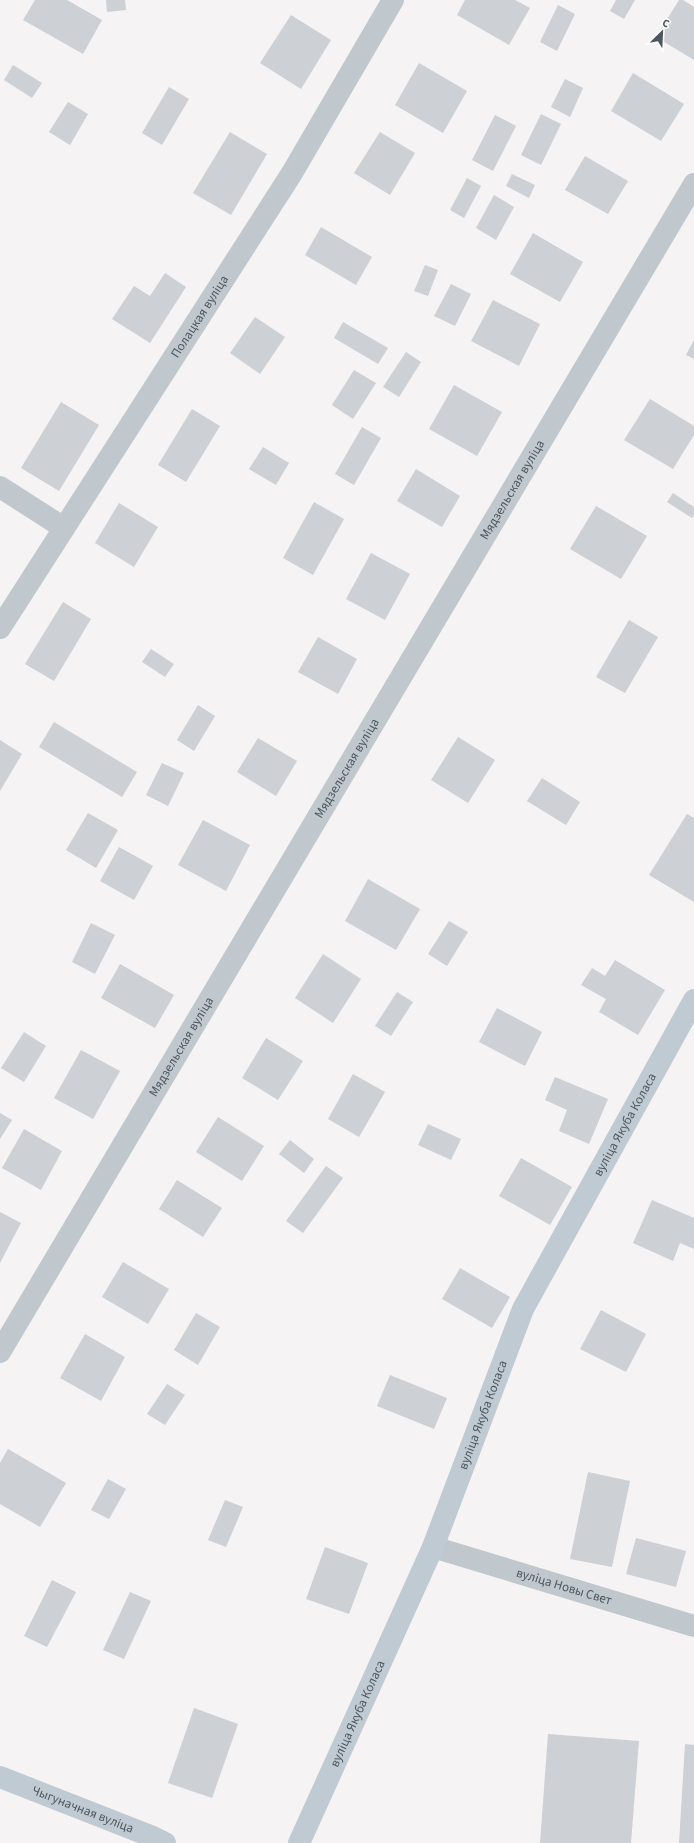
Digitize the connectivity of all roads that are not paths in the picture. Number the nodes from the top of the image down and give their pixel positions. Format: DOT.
graph roads {
  1 [pos="393,0"];
  2 [pos="694,184"];
  3 [pos="0,487"];
  4 [pos="64,528"];
  5 [pos="0,628"];
  6 [pos="694,1000"];
  7 [pos="0,1352"];
  8 [pos="433,1547"];
  9 [pos="694,1626"];
  10 [pos="0,1777"];
  11 [pos="165,1843"];
  12 [pos="299,1843"];
  1 -- 4 [label="street, Полацкая вуліца"];
  2 -- 7 [label="street, Мядзельская вуліца"];
  3 -- 4 [label="street"];
  4 -- 5 [label="street, Полацкая вуліца"];
  6 -- 8 [label="street, вуліца Якуба Коласа"];
  8 -- 9 [label="street, вуліца Новы Свет"];
  8 -- 12 [label="street, вуліца Якуба Коласа"];
  10 -- 11 [label="street, Чыгуначная вуліца"];
}
